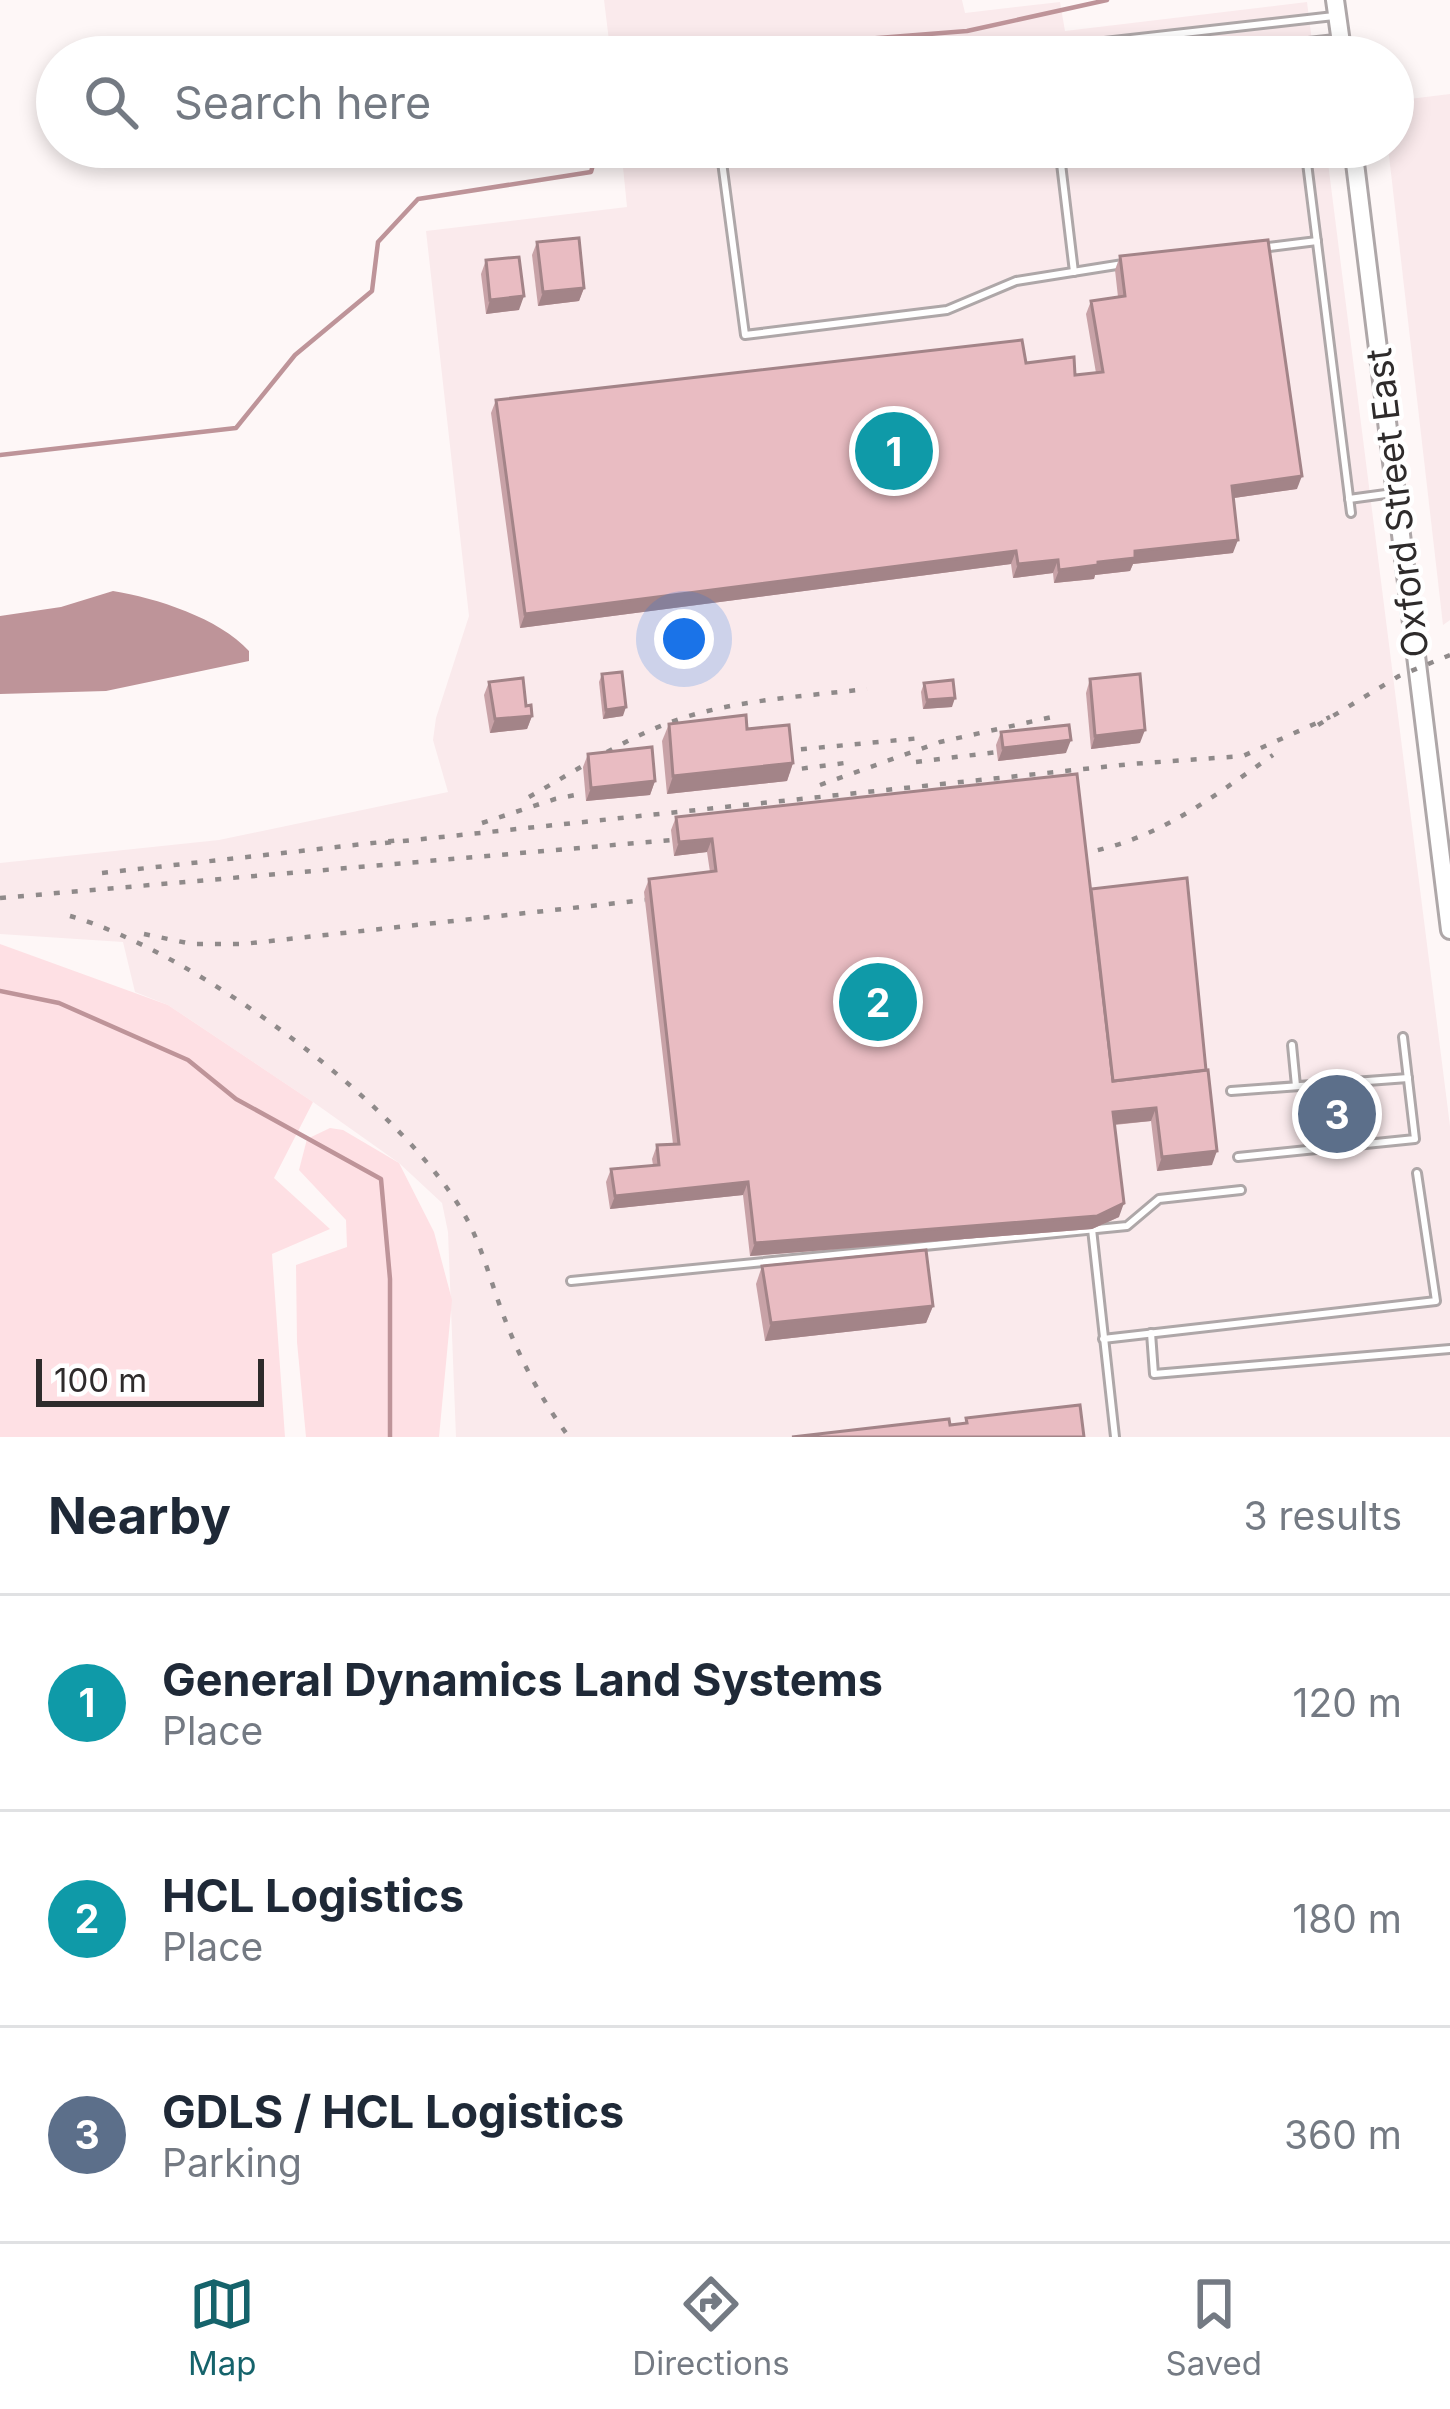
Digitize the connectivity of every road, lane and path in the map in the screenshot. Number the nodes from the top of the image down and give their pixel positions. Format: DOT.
graph roads {
  1 [pos="1336,8"];
  2 [pos="1133,36"];
  3 [pos="723,168"];
  4 [pos="1062,168"];
  5 [pos="1308,168"];
  6 [pos="1356,168"];
  7 [pos="1318,241"];
  8 [pos="1256,248"];
  9 [pos="1134,263"];
  10 [pos="1074,272"];
  11 [pos="1396,493"];
  12 [pos="1349,500"];
  13 [pos="1351,513"];
  14 [pos="1450,930"];
  15 [pos="1403,1037"];
  16 [pos="1292,1046"];
  17 [pos="1408,1078"];
  18 [pos="1296,1086"];
  19 [pos="1232,1091"];
  20 [pos="1238,1157"];
  21 [pos="1417,1174"];
  22 [pos="1241,1190"];
  23 [pos="1092,1229"];
  24 [pos="571,1281"];
  25 [pos="1151,1333"];
  26 [pos="1103,1339"];
  27 [pos="1450,1349"];
  28 [pos="1115,1437"];
  1 -- 2 [label="lane"];
  3 -- 10 [label="lane"];
  4 -- 10 [label="lane"];
  5 -- 7 [label="lane"];
  6 -- 11 [label="main road, Oxford Street East"];
  7 -- 8 [label="lane"];
  7 -- 12 [label="lane"];
  9 -- 10 [label="lane"];
  11 -- 12 [label="lane"];
  11 -- 14 [label="main road, Oxford Street East"];
  12 -- 13 [label="lane"];
  15 -- 17 [label="lane"];
  16 -- 18 [label="lane"];
  17 -- 18 [label="lane"];
  17 -- 20 [label="lane"];
  18 -- 19 [label="lane"];
  21 -- 25 [label="lane"];
  22 -- 23 [label="lane"];
  23 -- 24 [label="lane"];
  23 -- 26 [label="lane"];
  25 -- 26 [label="lane"];
  25 -- 27 [label="lane"];
  26 -- 28 [label="lane"];
}
